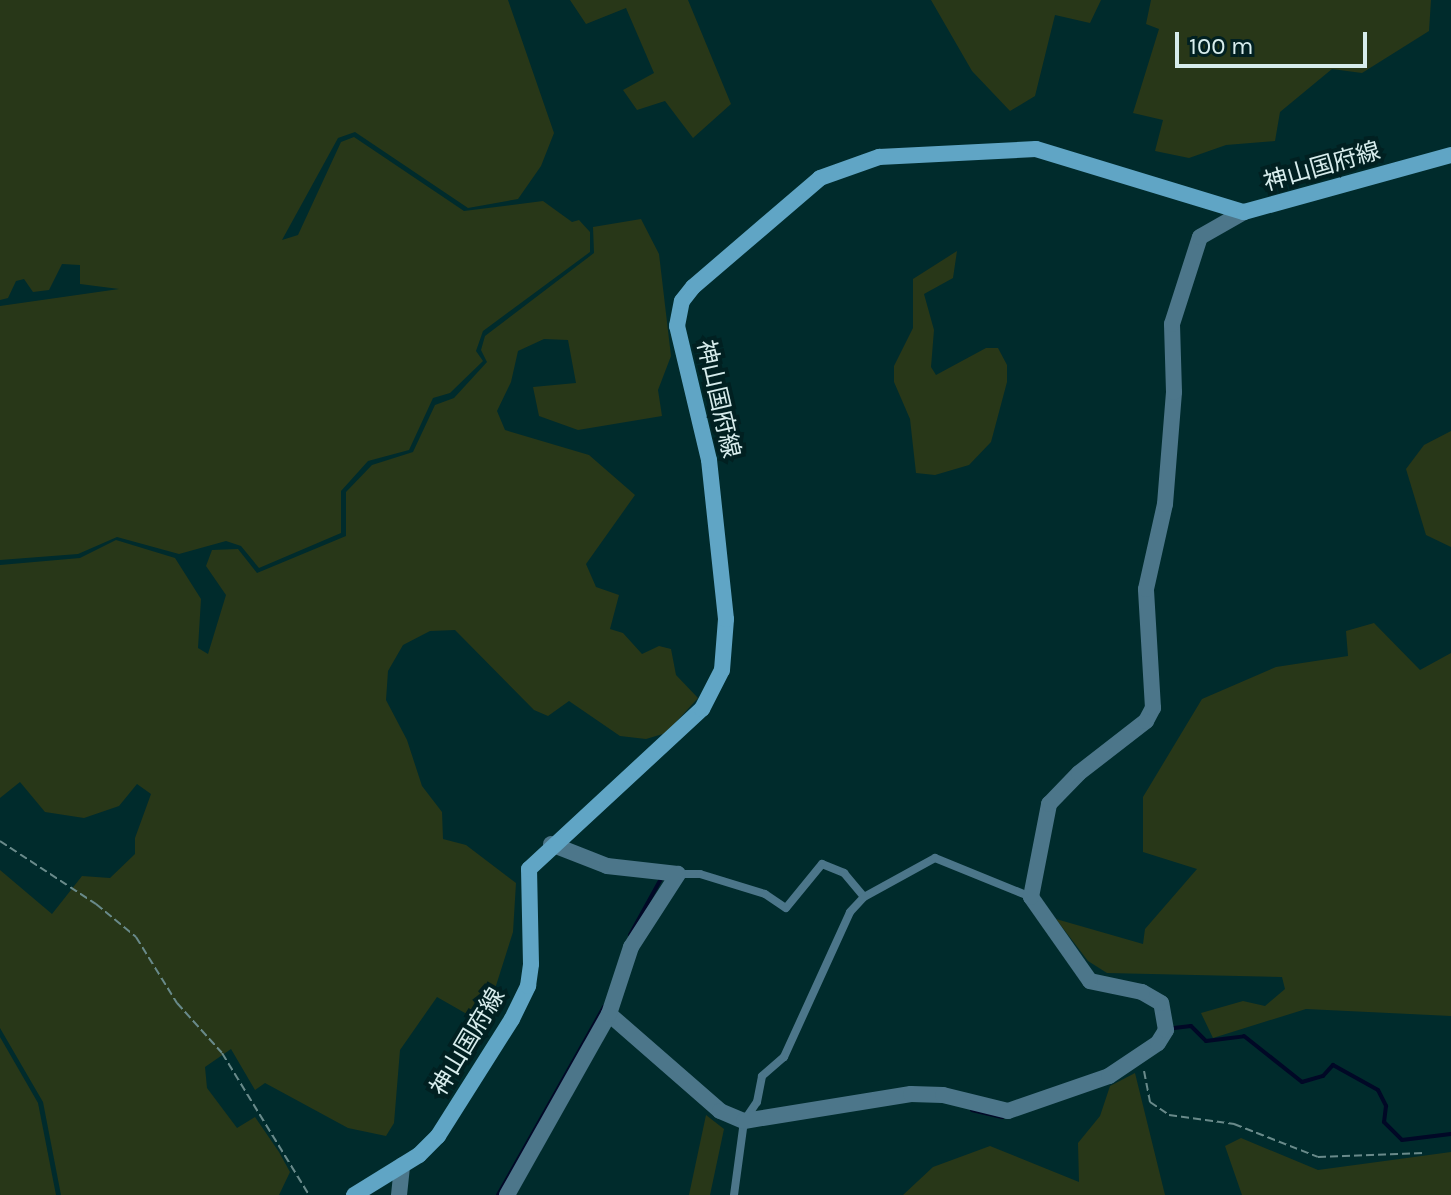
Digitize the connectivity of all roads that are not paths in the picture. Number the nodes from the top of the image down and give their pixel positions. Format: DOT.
graph roads {
  1 [pos="1451,155"];
  2 [pos="1244,212"];
  3 [pos="551,844"];
  4 [pos="678,874"];
  5 [pos="864,897"];
  6 [pos="1031,897"];
  7 [pos="609,1014"];
  8 [pos="744,1121"];
  9 [pos="402,1165"];
  10 [pos="354,1195"];
  11 [pos="399,1195"];
  12 [pos="507,1195"];
  13 [pos="734,1195"];
  1 -- 2 [label="main road, 神山国府線"];
  2 -- 3 [label="main road, 神山国府線"];
  2 -- 6 [label="street"];
  3 -- 4 [label="street"];
  3 -- 9 [label="main road, 神山国府線"];
  4 -- 5 [label="lane"];
  4 -- 7 [label="street"];
  5 -- 6 [label="lane"];
  5 -- 8 [label="lane"];
  6 -- 8 [label="street"];
  7 -- 8 [label="street"];
  7 -- 12 [label="street"];
  8 -- 13 [label="lane"];
  9 -- 10 [label="main road, 神山国府線"];
  9 -- 11 [label="street"];
}
